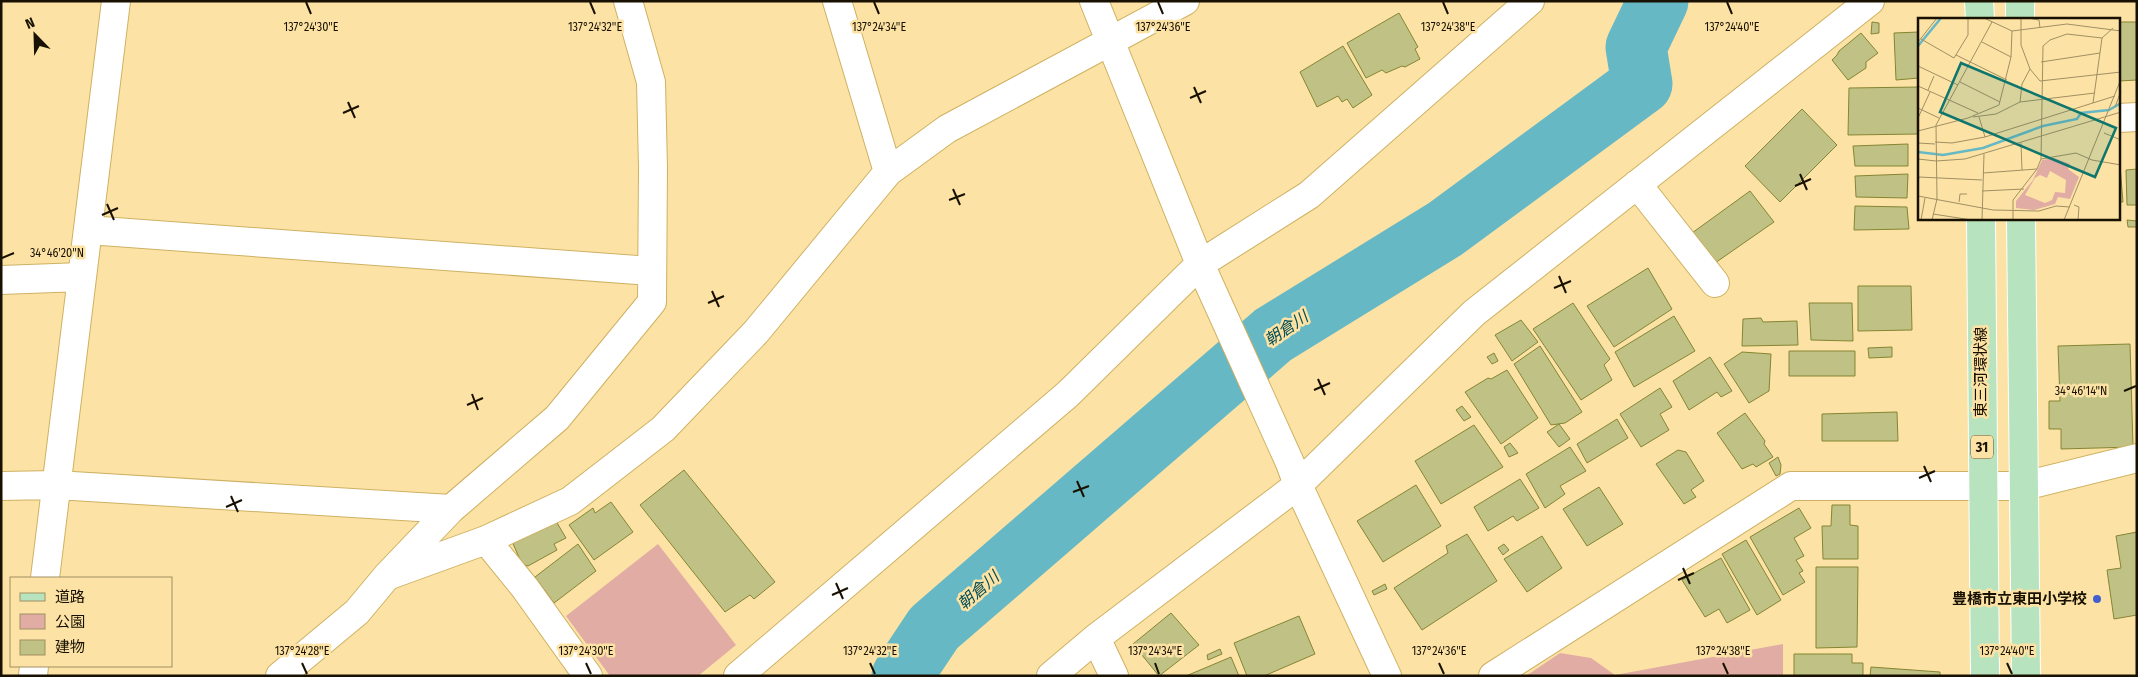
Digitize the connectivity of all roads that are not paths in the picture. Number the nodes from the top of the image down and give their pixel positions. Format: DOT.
graph roads {
  1 [pos="116,1"];
  2 [pos="628,1"];
  3 [pos="838,1"];
  4 [pos="1094,1"];
  5 [pos="1185,1"];
  6 [pos="1530,1"];
  7 [pos="1870,1"];
  8 [pos="1979,1"];
  9 [pos="2020,1"];
  10 [pos="1980,18"];
  11 [pos="2020,18"];
  12 [pos="1111,42"];
  13 [pos="2137,117"];
  14 [pos="2120,118"];
  15 [pos="888,172"];
  16 [pos="1637,184"];
  17 [pos="1981,220"];
  18 [pos="2021,220"];
  19 [pos="88,230"];
  20 [pos="1200,264"];
  21 [pos="651,271"];
  22 [pos="82,277"];
  23 [pos="1,280"];
  24 [pos="1715,283"];
  25 [pos="2137,458"];
  26 [pos="1294,474"];
  27 [pos="56,485"];
  28 [pos="1,486"];
  29 [pos="2024,486"];
  30 [pos="1982,487"];
  31 [pos="451,510"];
  32 [pos="486,540"];
  33 [pos="387,576"];
  34 [pos="45,577"];
  35 [pos="1096,638"];
  36 [pos="280,676"];
  37 [pos="588,676"];
  38 [pos="738,676"];
  39 [pos="1051,676"];
  40 [pos="1114,676"];
  41 [pos="1387,676"];
  42 [pos="1494,676"];
  43 [pos="1985,676"];
  44 [pos="2026,676"];
  1 -- 19 [label="street"];
  2 -- 21 [label="street"];
  3 -- 15 [label="street"];
  4 -- 12 [label="street"];
  5 -- 12 [label="street"];
  6 -- 20 [label="street"];
  7 -- 16 [label="street"];
  8 -- 10 [label="main road"];
  9 -- 11 [label="main road"];
  12 -- 15 [label="street"];
  12 -- 20 [label="street"];
  13 -- 14 [label="street"];
  15 -- 32 [label="street"];
  16 -- 24 [label="street"];
  16 -- 26 [label="street"];
  17 -- 30 [label="main road, 東三河環状線 / 31"];
  18 -- 29 [label="main road"];
  19 -- 21 [label="street"];
  19 -- 22 [label="street"];
  20 -- 26 [label="street"];
  20 -- 38 [label="street"];
  21 -- 31 [label="street"];
  22 -- 23 [label="street"];
  22 -- 27 [label="street"];
  25 -- 29 [label="street"];
  26 -- 35 [label="street"];
  26 -- 41 [label="street"];
  27 -- 28 [label="street"];
  27 -- 31 [label="street"];
  27 -- 34 [label="street"];
  29 -- 30 [label="street"];
  29 -- 44 [label="main road"];
  30 -- 42 [label="street"];
  30 -- 43 [label="main road, 東三河環状線 / 31"];
  31 -- 33 [label="street"];
  32 -- 33 [label="street"];
  32 -- 37 [label="street"];
  33 -- 36 [label="street"];
  35 -- 39 [label="street"];
  35 -- 40 [label="street"];
}
